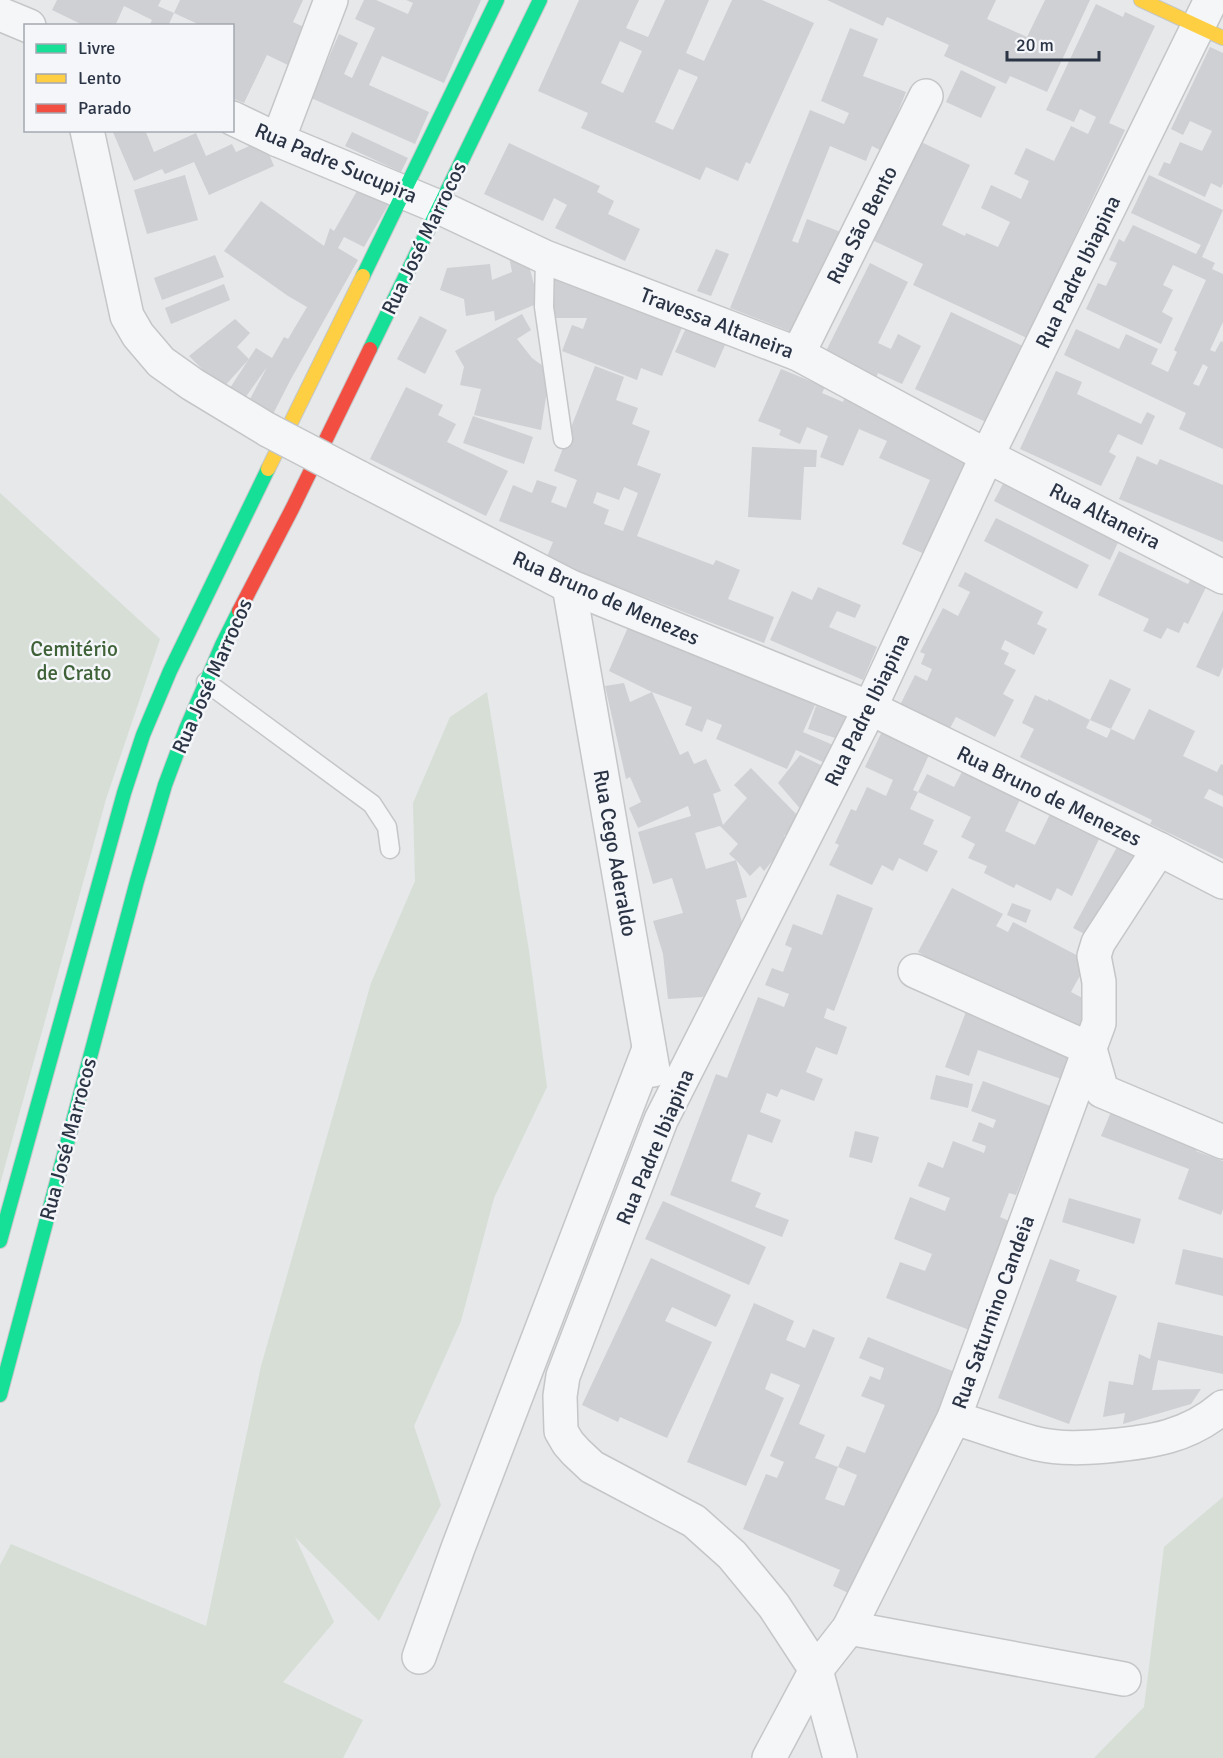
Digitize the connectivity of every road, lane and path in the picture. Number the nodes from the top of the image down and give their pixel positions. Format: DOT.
graph roads {
  1 [pos="331,0"];
  2 [pos="497,0"];
  3 [pos="540,0"];
  4 [pos="1141,0"];
  5 [pos="1211,21"];
  6 [pos="926,96"];
  7 [pos="234,119"];
  8 [pos="87,132"];
  9 [pos="278,140"];
  10 [pos="402,192"];
  11 [pos="440,207"];
  12 [pos="545,256"];
  13 [pos="798,354"];
  14 [pos="563,439"];
  15 [pos="987,456"];
  16 [pos="1223,577"];
  17 [pos="569,586"];
  18 [pos="206,682"];
  19 [pos="870,708"];
  20 [pos="390,849"];
  21 [pos="1159,849"];
  22 [pos="102,873"];
  23 [pos="128,879"];
  24 [pos="1223,882"];
  25 [pos="915,971"];
  26 [pos="649,1049"];
  27 [pos="1090,1049"];
  28 [pos="662,1120"];
  29 [pos="1223,1142"];
  30 [pos="0,1241"];
  31 [pos="0,1395"];
  32 [pos="1223,1407"];
  33 [pos="954,1418"];
  34 [pos="849,1628"];
  35 [pos="419,1657"];
  36 [pos="816,1670"];
  37 [pos="1124,1679"];
  38 [pos="769,1758"];
  39 [pos="840,1758"];
  1 -- 9 [label="street"];
  2 -- 10 [label="main road, Rua José Marrocos"];
  3 -- 11 [label="main road, Rua José Marrocos"];
  4 -- 5 [label="main road"];
  5 -- 15 [label="street, Rua Padre Ibiapina"];
  6 -- 13 [label="street, Rua São Bento"];
  7 -- 9 [label="street, Rua Padre Sucupira"];
  8 -- 17 [label="street, Rua Bruno de Menezes, bridge"];
  9 -- 10 [label="street, Rua Padre Sucupira"];
  10 -- 11 [label="street, Rua Padre Sucupira"];
  10 -- 22 [label="main road, Rua José Marrocos"];
  11 -- 12 [label="street, Travessa Altaneira"];
  11 -- 18 [label="main road, Rua José Marrocos"];
  12 -- 13 [label="street, Travessa Altaneira"];
  12 -- 14 [label="lane"];
  13 -- 15 [label="street, Travessa Altaneira"];
  15 -- 16 [label="street, Rua Altaneira"];
  15 -- 19 [label="street, Rua Padre Ibiapina"];
  17 -- 19 [label="street, Rua Bruno de Menezes"];
  17 -- 26 [label="street, Rua Cego Aderaldo"];
  18 -- 20 [label="lane"];
  18 -- 23 [label="main road, Rua José Marrocos"];
  19 -- 21 [label="street, Rua Bruno de Menezes"];
  19 -- 28 [label="street, Rua Padre Ibiapina"];
  21 -- 24 [label="street, Rua Bruno de Menezes"];
  21 -- 27 [label="street, Rua Saturnino Candeia"];
  22 -- 23 [label="main road"];
  22 -- 30 [label="main road, Rua José Marrocos"];
  23 -- 31 [label="main road, Rua José Marrocos"];
  25 -- 27 [label="street"];
  26 -- 28 [label="street, Rua Cego Aderaldo"];
  26 -- 35 [label="street, Rua Padre Ibiapina"];
  27 -- 29 [label="street"];
  27 -- 33 [label="street, Rua Saturnino Candeia"];
  28 -- 36 [label="street, Rua Padre Ibiapina"];
  32 -- 33 [label="street"];
  33 -- 34 [label="street, Rua Saturnino Candeia"];
  34 -- 36 [label="street, Rua Saturnino Candeia"];
  34 -- 37 [label="street"];
  36 -- 38 [label="street, Rua Saturnino Candeia"];
  36 -- 39 [label="street"];
}
